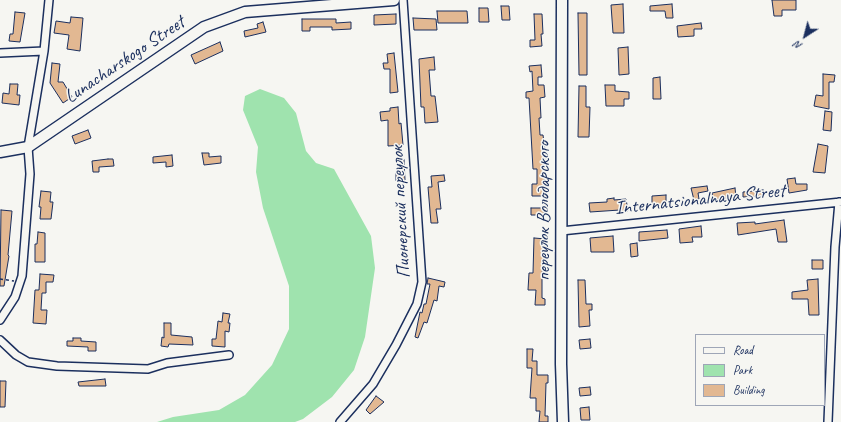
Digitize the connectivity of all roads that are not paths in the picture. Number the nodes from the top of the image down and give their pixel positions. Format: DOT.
graph roads {
  1 [pos="49,0"];
  2 [pos="394,0"];
  3 [pos="403,0"];
  4 [pos="562,0"];
  5 [pos="44,51"];
  6 [pos="0,53"];
  7 [pos="28,147"];
  8 [pos="0,152"];
  9 [pos="840,202"];
  10 [pos="561,231"];
  11 [pos="0,320"];
  12 [pos="0,340"];
  13 [pos="229,355"];
  14 [pos="340,422"];
  15 [pos="563,422"];
  16 [pos="828,422"];
  1 -- 5 [label="street"];
  2 -- 7 [label="street, Lunacharskogo Street"];
  3 -- 14 [label="street, Пионерский переулок"];
  4 -- 10 [label="street, переулок Володарского"];
  5 -- 6 [label="street"];
  5 -- 7 [label="street"];
  7 -- 8 [label="street, Lunacharskogo Street"];
  7 -- 11 [label="street"];
  9 -- 10 [label="street, Internatsionalnaya Street"];
  9 -- 16 [label="street"];
  10 -- 15 [label="street, переулок Володарского"];
  12 -- 13 [label="street"];
}
